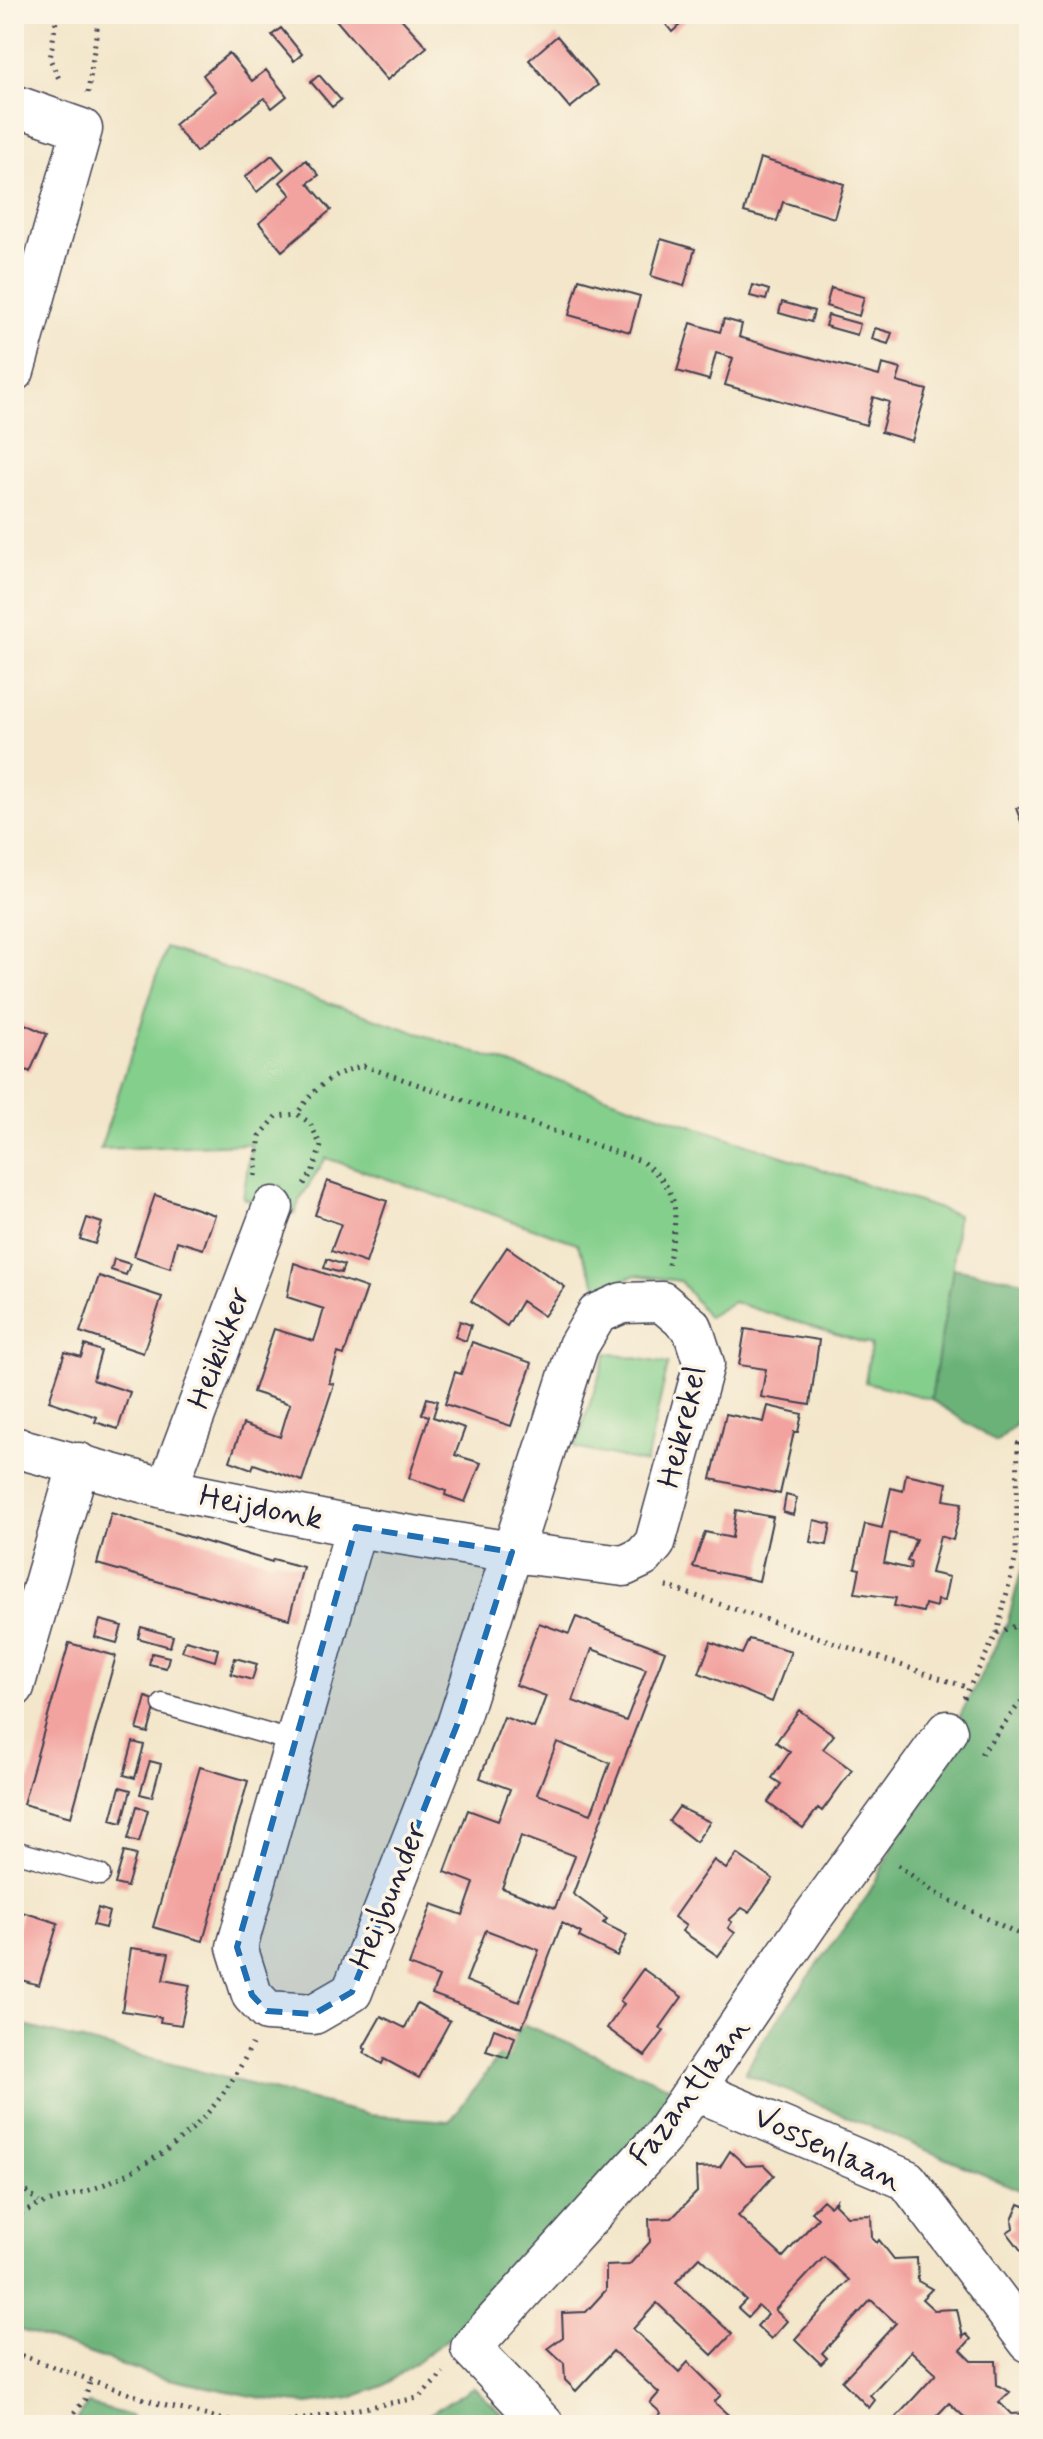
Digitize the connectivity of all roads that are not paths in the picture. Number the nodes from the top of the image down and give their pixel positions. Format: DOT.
graph roads {
  1 [pos="14,105"];
  2 [pos="14,371"];
  3 [pos="273,1207"];
  4 [pos="14,1447"];
  5 [pos="79,1463"];
  6 [pos="167,1489"];
  7 [pos="356,1527"];
  8 [pos="512,1552"];
  9 [pos="14,1687"];
  10 [pos="163,1704"];
  11 [pos="947,1731"];
  12 [pos="295,1742"];
  13 [pos="14,1851"];
  14 [pos="100,1875"];
  15 [pos="697,2091"];
  16 [pos="1029,2342"];
  17 [pos="544,2425"];
  1 -- 2 [label="street"];
  3 -- 6 [label="street, Heikikker"];
  4 -- 5 [label="street, Heijdonk"];
  5 -- 6 [label="street, Heijdonk"];
  5 -- 9 [label="street"];
  6 -- 7 [label="street, Heijdonk"];
  7 -- 8 [label="street, Heijdonk"];
  7 -- 12 [label="street"];
  8 -- 8 [label="street, Heikrekel"];
  8 -- 12 [label="street, Heijbunder"];
  10 -- 12 [label="lane"];
  11 -- 15 [label="street, Fazantlaan"];
  13 -- 14 [label="lane"];
  15 -- 16 [label="street, Vossenlaan"];
  15 -- 17 [label="street, Fazantlaan"];
}
